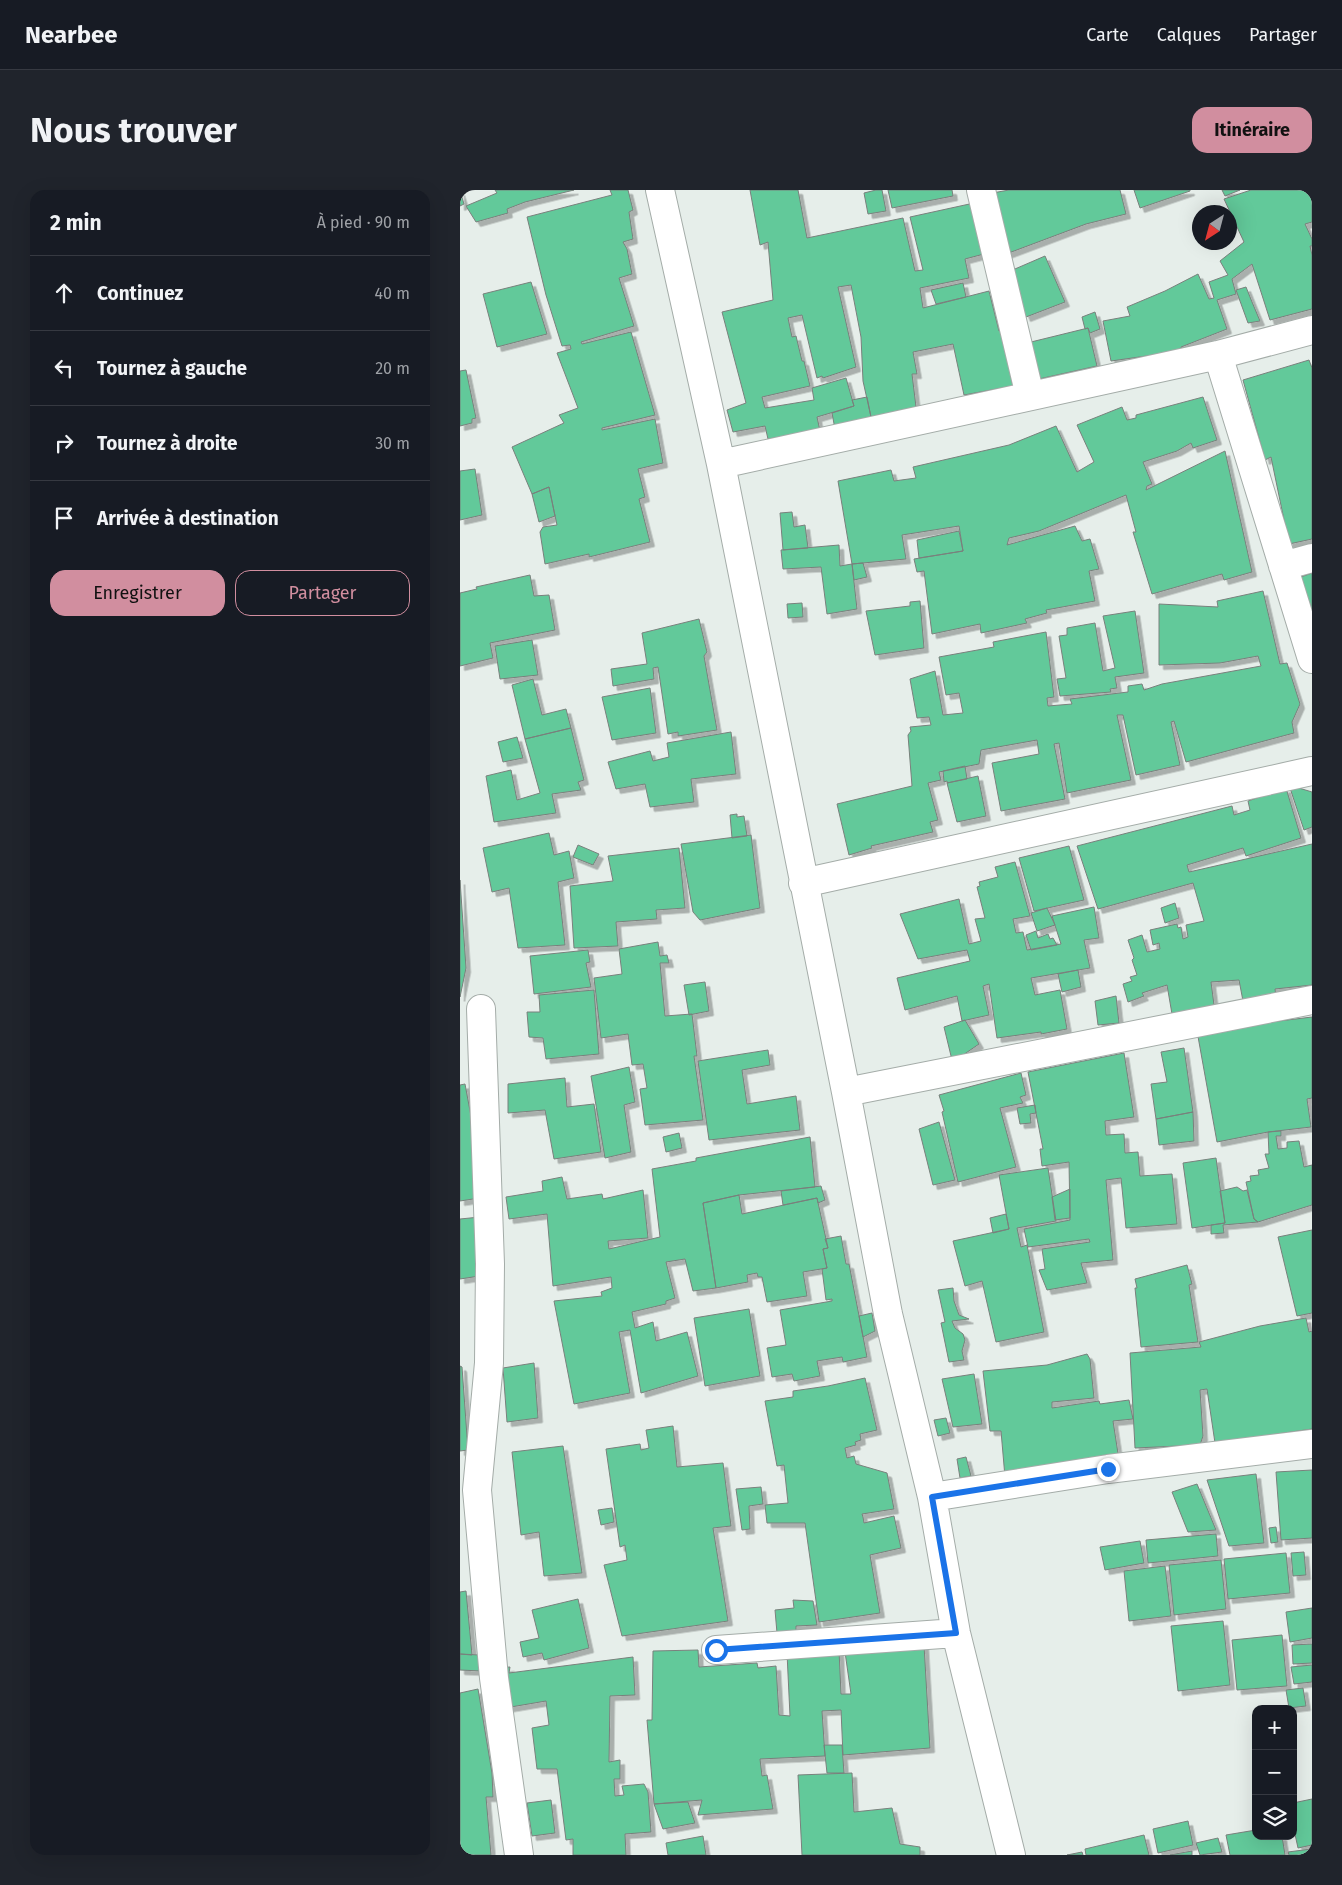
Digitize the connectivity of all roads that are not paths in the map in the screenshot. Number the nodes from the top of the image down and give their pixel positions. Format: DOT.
graph roads {
  1 [pos="660,190"];
  2 [pos="981,190"];
  3 [pos="1312,330"];
  4 [pos="1218,355"];
  5 [pos="1030,396"];
  6 [pos="721,464"];
  7 [pos="1312,558"];
  8 [pos="1283,566"];
  9 [pos="1312,660"];
  10 [pos="1312,771"];
  11 [pos="803,883"];
  12 [pos="1312,1000"];
  13 [pos="481,1009"];
  14 [pos="846,1092"];
  15 [pos="1312,1444"];
  16 [pos="468,1491"];
  17 [pos="932,1497"];
  18 [pos="956,1633"];
  19 [pos="716,1650"];
  20 [pos="518,1855"];
  21 [pos="1011,1855"];
  1 -- 6 [label="street"];
  2 -- 5 [label="street"];
  3 -- 4 [label="street"];
  4 -- 5 [label="street"];
  4 -- 8 [label="street"];
  5 -- 6 [label="street"];
  6 -- 11 [label="street"];
  7 -- 8 [label="street"];
  8 -- 9 [label="street"];
  10 -- 11 [label="street"];
  11 -- 14 [label="street"];
  12 -- 14 [label="street"];
  13 -- 16 [label="street"];
  14 -- 17 [label="street"];
  15 -- 17 [label="street"];
  16 -- 20 [label="street"];
  17 -- 18 [label="street"];
  18 -- 19 [label="street"];
  18 -- 21 [label="street"];
}
